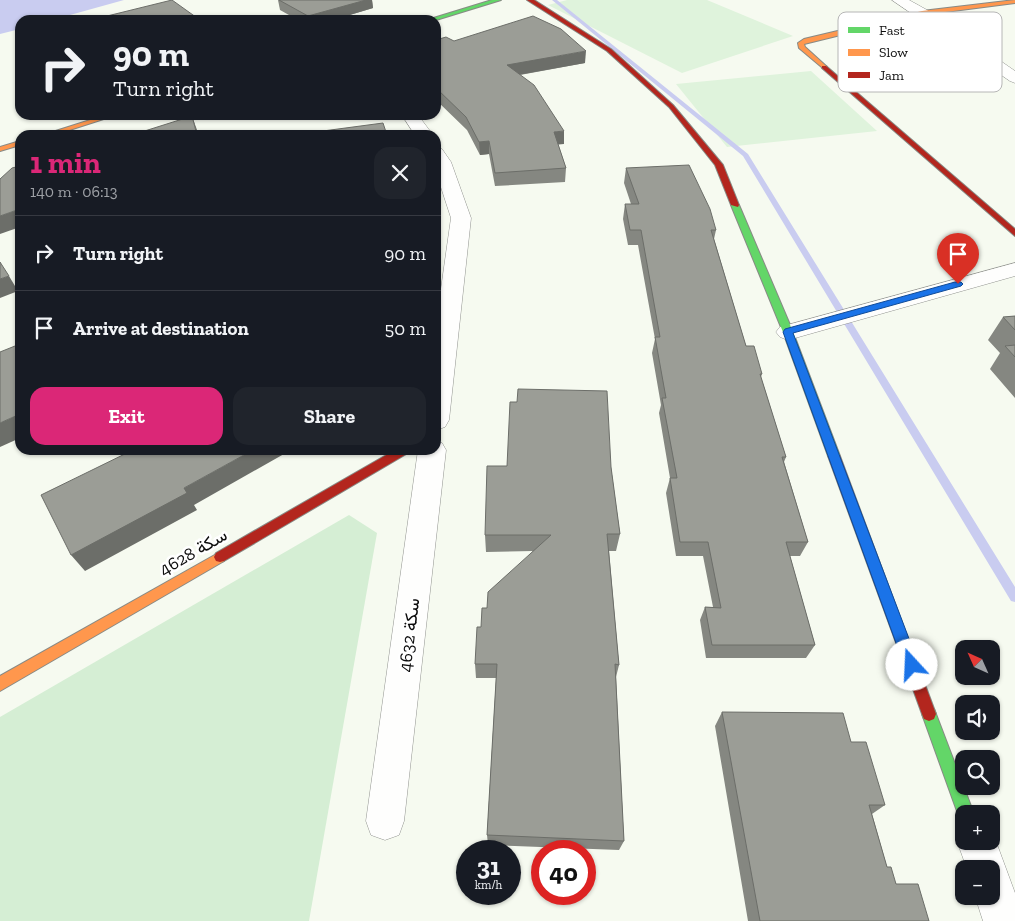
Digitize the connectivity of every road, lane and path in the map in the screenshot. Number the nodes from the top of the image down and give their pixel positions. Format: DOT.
graph roads {
  1 [pos="498,0"];
  2 [pos="530,0"];
  3 [pos="899,0"];
  4 [pos="1015,0"];
  5 [pos="920,12"];
  6 [pos="929,12"];
  7 [pos="441,17"];
  8 [pos="838,33"];
  9 [pos="1002,69"];
  10 [pos="1015,78"];
  11 [pos="838,79"];
  12 [pos="853,92"];
  13 [pos="96,120"];
  14 [pos="64,130"];
  15 [pos="15,144"];
  16 [pos="0,149"];
  17 [pos="441,160"];
  18 [pos="1015,233"];
  19 [pos="1015,268"];
  20 [pos="788,332"];
  21 [pos="441,380"];
  22 [pos="395,455"];
  23 [pos="431,455"];
  24 [pos="0,684"];
  25 [pos="963,805"];
  26 [pos="385,821"];
  27 [pos="999,905"];
  28 [pos="1004,921"];
  1 -- 7 [label="street"];
  2 -- 20 [label="street"];
  3 -- 5 [label="street"];
  4 -- 6 [label="street"];
  8 -- 11 [label="street"];
  9 -- 10 [label="street"];
  12 -- 18 [label="street"];
  13 -- 14 [label="street"];
  15 -- 16 [label="street"];
  17 -- 21 [label="street"];
  19 -- 20 [label="street"];
  20 -- 25 [label="street"];
  22 -- 24 [label="street, سكة 4628"];
  23 -- 26 [label="street, سكة 4632"];
  27 -- 28 [label="street"];
}
